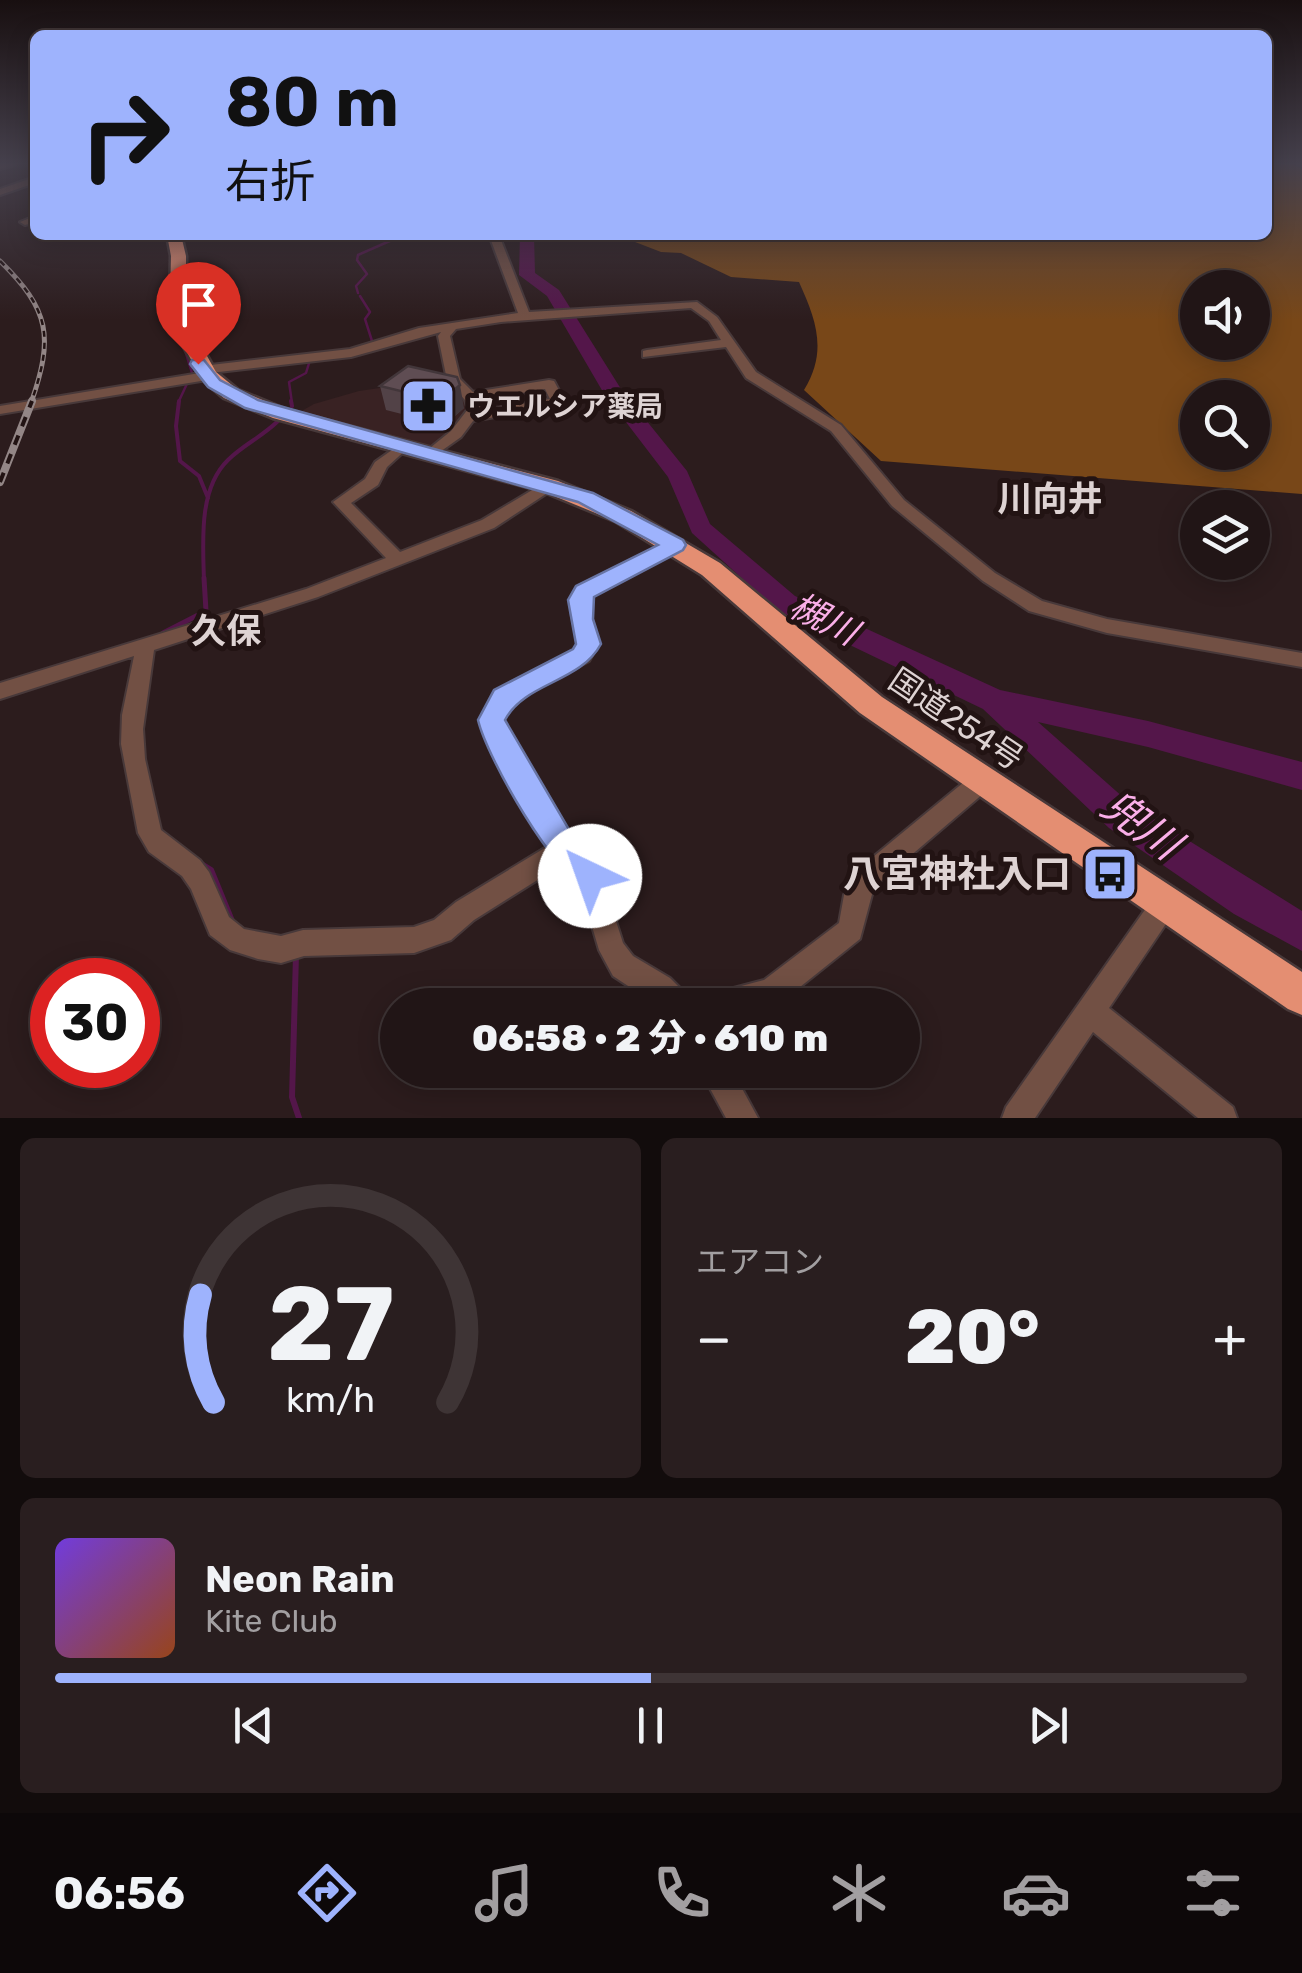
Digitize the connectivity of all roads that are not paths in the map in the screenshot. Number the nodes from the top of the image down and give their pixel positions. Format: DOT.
graph roads {
  1 [pos="175,240"];
  2 [pos="496,240"];
  3 [pos="532,316"];
  4 [pos="451,328"];
  5 [pos="729,343"];
  6 [pos="646,354"];
  7 [pos="204,373"];
  8 [pos="470,397"];
  9 [pos="0,410"];
  10 [pos="472,417"];
  11 [pos="402,447"];
  12 [pos="430,455"];
  13 [pos="550,486"];
  14 [pos="675,545"];
  15 [pos="398,560"];
  16 [pos="145,645"];
  17 [pos="1302,660"];
  18 [pos="0,690"];
  19 [pos="983,780"];
  20 [pos="565,849"];
  21 [pos="1166,903"];
  22 [pos="660,988"];
  23 [pos="776,988"];
  24 [pos="1302,995"];
  25 [pos="1092,1012"];
  26 [pos="726,1088"];
  27 [pos="743,1118"];
  28 [pos="1017,1118"];
  29 [pos="1222,1118"];
  1 -- 7 [label="highway"];
  2 -- 3 [label="street"];
  3 -- 4 [label="street"];
  3 -- 5 [label="street"];
  4 -- 7 [label="street"];
  4 -- 8 [label="street"];
  5 -- 6 [label="street"];
  5 -- 17 [label="street"];
  7 -- 9 [label="street"];
  7 -- 11 [label="highway, 国道254号"];
  8 -- 10 [label="street"];
  8 -- 10 [label="street"];
  10 -- 12 [label="street"];
  11 -- 12 [label="highway, 国道254号"];
  11 -- 15 [label="street"];
  12 -- 13 [label="highway, 国道254号"];
  13 -- 14 [label="highway, 国道254号"];
  13 -- 15 [label="street"];
  14 -- 19 [label="highway, 国道254号"];
  14 -- 20 [label="street"];
  15 -- 16 [label="street"];
  16 -- 18 [label="street"];
  16 -- 20 [label="street"];
  19 -- 21 [label="highway, 国道254号"];
  19 -- 23 [label="street"];
  20 -- 22 [label="street"];
  21 -- 24 [label="highway, 国道254号"];
  21 -- 25 [label="street"];
  25 -- 28 [label="street"];
  25 -- 29 [label="street"];
  26 -- 27 [label="street"];
}
